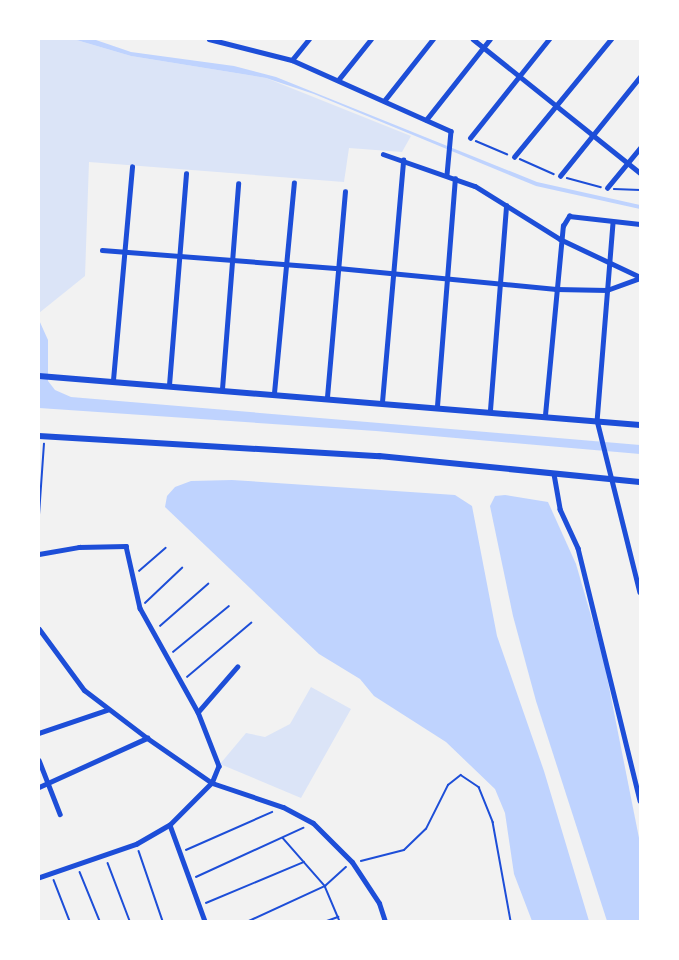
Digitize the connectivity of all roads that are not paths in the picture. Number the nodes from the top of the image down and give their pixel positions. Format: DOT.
graph roads {
  1 [pos="209,39"];
  2 [pos="250,39"];
  3 [pos="309,39"];
  4 [pos="371,39"];
  5 [pos="433,39"];
  6 [pos="473,39"];
  7 [pos="490,39"];
  8 [pos="549,39"];
  9 [pos="611,39"];
  10 [pos="245,46"];
  11 [pos="484,48"];
  12 [pos="292,60"];
  13 [pos="519,76"];
  14 [pos="640,77"];
  15 [pos="339,79"];
  16 [pos="384,101"];
  17 [pos="556,106"];
  18 [pos="426,120"];
  19 [pos="592,136"];
  20 [pos="470,138"];
  21 [pos="640,148"];
  22 [pos="383,154"];
  23 [pos="514,157"];
  24 [pos="403,160"];
  25 [pos="627,164"];
  26 [pos="132,167"];
  27 [pos="640,173"];
  28 [pos="186,174"];
  29 [pos="447,176"];
  30 [pos="560,176"];
  31 [pos="455,179"];
  32 [pos="294,183"];
  33 [pos="238,184"];
  34 [pos="607,189"];
  35 [pos="345,192"];
  36 [pos="506,206"];
  37 [pos="613,223"];
  38 [pos="640,224"];
  39 [pos="560,239"];
  40 [pos="102,250"];
  41 [pos="125,251"];
  42 [pos="179,255"];
  43 [pos="231,260"];
  44 [pos="608,262"];
  45 [pos="286,264"];
  46 [pos="338,268"];
  47 [pos="393,272"];
  48 [pos="447,278"];
  49 [pos="640,278"];
  50 [pos="500,283"];
  51 [pos="556,289"];
  52 [pos="608,290"];
  53 [pos="39,376"];
  54 [pos="113,380"];
  55 [pos="169,385"];
  56 [pos="222,389"];
  57 [pos="274,393"];
  58 [pos="327,397"];
  59 [pos="382,402"];
  60 [pos="437,406"];
  61 [pos="490,410"];
  62 [pos="545,414"];
  63 [pos="597,420"];
  64 [pos="640,424"];
  65 [pos="42,437"];
  66 [pos="554,474"];
  67 [pos="614,480"];
  68 [pos="640,482"];
  69 [pos="39,554"];
  70 [pos="640,592"];
  71 [pos="39,628"];
  72 [pos="237,667"];
  73 [pos="107,710"];
  74 [pos="198,712"];
  75 [pos="39,732"];
  76 [pos="147,738"];
  77 [pos="39,760"];
  78 [pos="49,783"];
  79 [pos="213,783"];
  80 [pos="39,787"];
  81 [pos="640,801"];
  82 [pos="60,814"];
  83 [pos="170,825"];
  84 [pos="39,878"];
  85 [pos="205,921"];
  86 [pos="385,921"];
  1 -- 10 [label="street"];
  2 -- 10 [label="street"];
  3 -- 12 [label="street"];
  4 -- 15 [label="street"];
  5 -- 16 [label="street"];
  6 -- 11 [label="street"];
  7 -- 11 [label="street"];
  8 -- 13 [label="street"];
  9 -- 17 [label="street"];
  10 -- 12 [label="street"];
  11 -- 13 [label="street"];
  11 -- 18 [label="street"];
  12 -- 15 [label="street"];
  13 -- 17 [label="street"];
  13 -- 20 [label="street"];
  14 -- 19 [label="street"];
  15 -- 16 [label="street"];
  16 -- 18 [label="street"];
  17 -- 19 [label="street"];
  17 -- 23 [label="street"];
  18 -- 29 [label="street"];
  19 -- 25 [label="street"];
  19 -- 30 [label="street"];
  21 -- 25 [label="street"];
  22 -- 24 [label="street"];
  24 -- 29 [label="street"];
  24 -- 47 [label="street"];
  25 -- 27 [label="street"];
  25 -- 34 [label="street"];
  26 -- 41 [label="street"];
  28 -- 42 [label="street"];
  29 -- 31 [label="street"];
  31 -- 36 [label="street"];
  31 -- 48 [label="street"];
  32 -- 45 [label="street"];
  33 -- 43 [label="street"];
  35 -- 46 [label="street"];
  36 -- 39 [label="street"];
  36 -- 50 [label="street"];
  37 -- 38 [label="street"];
  37 -- 39 [label="street"];
  37 -- 44 [label="street"];
  39 -- 44 [label="street"];
  39 -- 51 [label="street"];
  40 -- 41 [label="street"];
  41 -- 42 [label="street"];
  41 -- 54 [label="street"];
  42 -- 43 [label="street"];
  42 -- 55 [label="street"];
  43 -- 45 [label="street"];
  43 -- 56 [label="street"];
  44 -- 49 [label="street"];
  44 -- 52 [label="street"];
  45 -- 46 [label="street"];
  45 -- 57 [label="street"];
  46 -- 47 [label="street"];
  46 -- 58 [label="street"];
  47 -- 48 [label="street"];
  47 -- 59 [label="street"];
  48 -- 50 [label="street"];
  48 -- 60 [label="street"];
  49 -- 52 [label="street"];
  50 -- 51 [label="street"];
  50 -- 61 [label="street"];
  51 -- 52 [label="street"];
  51 -- 62 [label="street"];
  52 -- 63 [label="street"];
  53 -- 54 [label="main road"];
  54 -- 55 [label="main road"];
  55 -- 56 [label="main road"];
  56 -- 57 [label="main road"];
  57 -- 58 [label="main road"];
  58 -- 59 [label="main road"];
  59 -- 60 [label="main road"];
  60 -- 61 [label="main road"];
  61 -- 62 [label="main road"];
  62 -- 63 [label="main road"];
  63 -- 64 [label="main road"];
  63 -- 67 [label="street"];
  65 -- 66 [label="main road"];
  66 -- 67 [label="main road"];
  66 -- 81 [label="street"];
  67 -- 68 [label="main road"];
  67 -- 70 [label="street"];
  69 -- 74 [label="street"];
  71 -- 73 [label="street"];
  72 -- 74 [label="street"];
  73 -- 75 [label="street"];
  73 -- 76 [label="street"];
  74 -- 79 [label="street"];
  76 -- 78 [label="street"];
  76 -- 79 [label="street"];
  77 -- 78 [label="street"];
  78 -- 80 [label="street"];
  78 -- 82 [label="street"];
  79 -- 83 [label="street"];
  79 -- 86 [label="street"];
  83 -- 84 [label="street"];
  83 -- 85 [label="street"];
}
